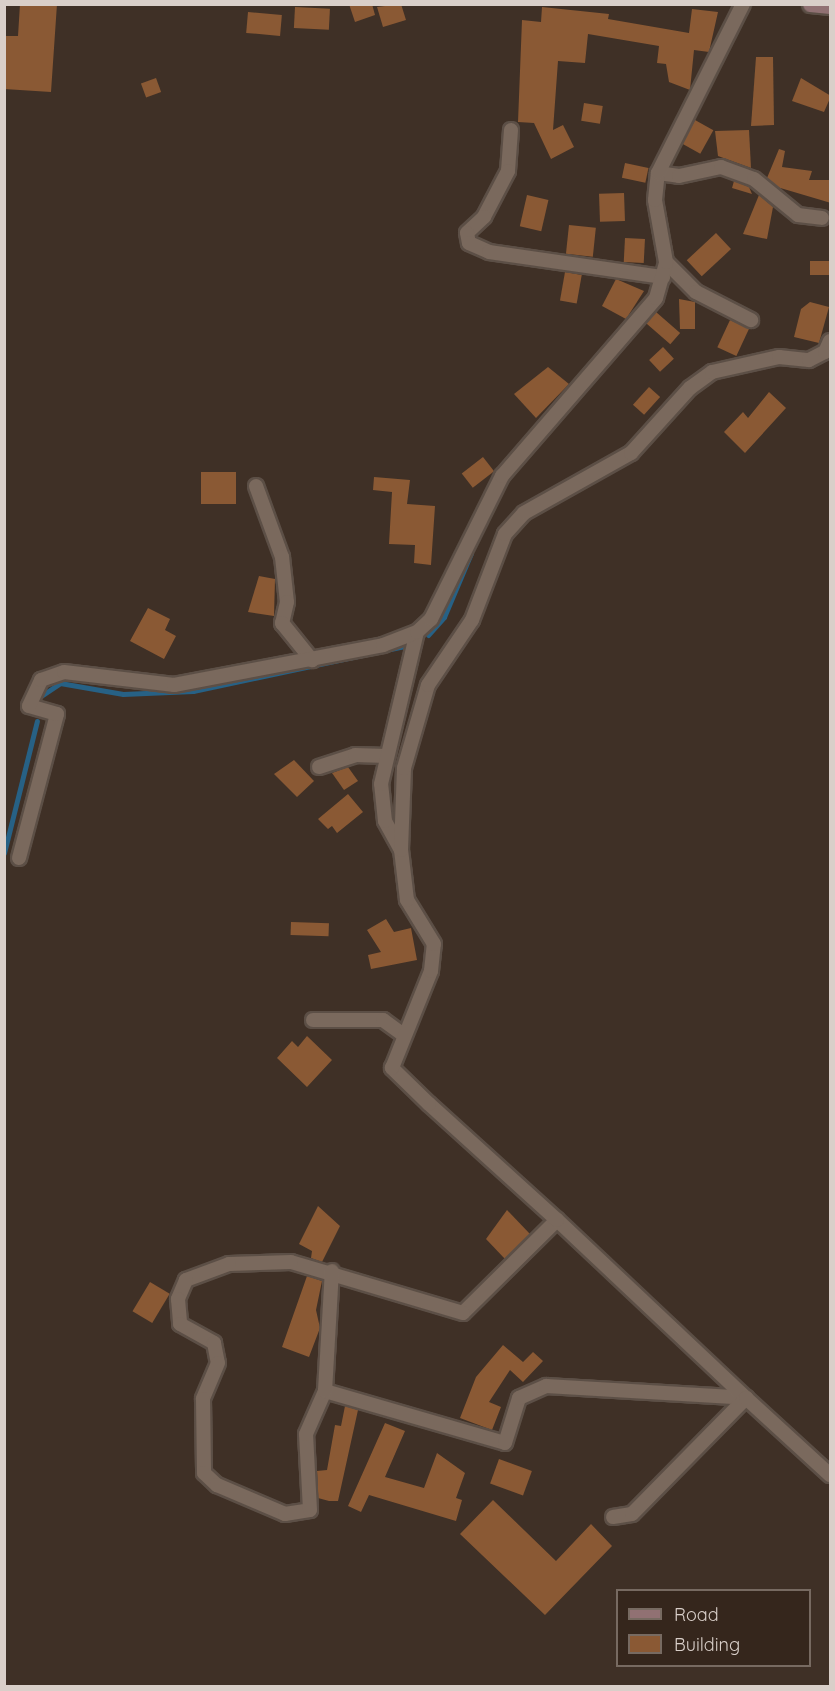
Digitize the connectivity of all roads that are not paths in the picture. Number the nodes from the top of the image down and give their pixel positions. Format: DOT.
graph roads {
  1 [pos="743,4"];
  2 [pos="810,4"];
  3 [pos="830,7"];
  4 [pos="511,130"];
  5 [pos="658,173"];
  6 [pos="822,218"];
  7 [pos="666,262"];
  8 [pos="663,277"];
  9 [pos="752,320"];
  10 [pos="831,341"];
  11 [pos="256,486"];
  12 [pos="417,632"];
  13 [pos="312,660"];
  14 [pos="387,756"];
  15 [pos="319,767"];
  16 [pos="401,850"];
  17 [pos="19,858"];
  18 [pos="313,1020"];
  19 [pos="402,1034"];
  20 [pos="557,1221"];
  21 [pos="332,1271"];
  22 [pos="325,1391"];
  23 [pos="746,1398"];
  24 [pos="831,1475"];
  25 [pos="613,1517"];
  1 -- 5 [label="street"];
  2 -- 3 [label="street"];
  4 -- 8 [label="street"];
  5 -- 6 [label="street"];
  5 -- 7 [label="street"];
  7 -- 8 [label="street"];
  7 -- 9 [label="street"];
  8 -- 12 [label="street"];
  10 -- 16 [label="street"];
  11 -- 13 [label="street"];
  12 -- 13 [label="street"];
  12 -- 14 [label="street"];
  13 -- 17 [label="street"];
  14 -- 15 [label="street"];
  14 -- 16 [label="street"];
  16 -- 19 [label="street"];
  18 -- 19 [label="street"];
  19 -- 20 [label="street"];
  20 -- 21 [label="street"];
  20 -- 23 [label="street"];
  21 -- 22 [label="street"];
  21 -- 22 [label="street"];
  22 -- 23 [label="street"];
  23 -- 24 [label="street"];
  23 -- 25 [label="street"];
}
